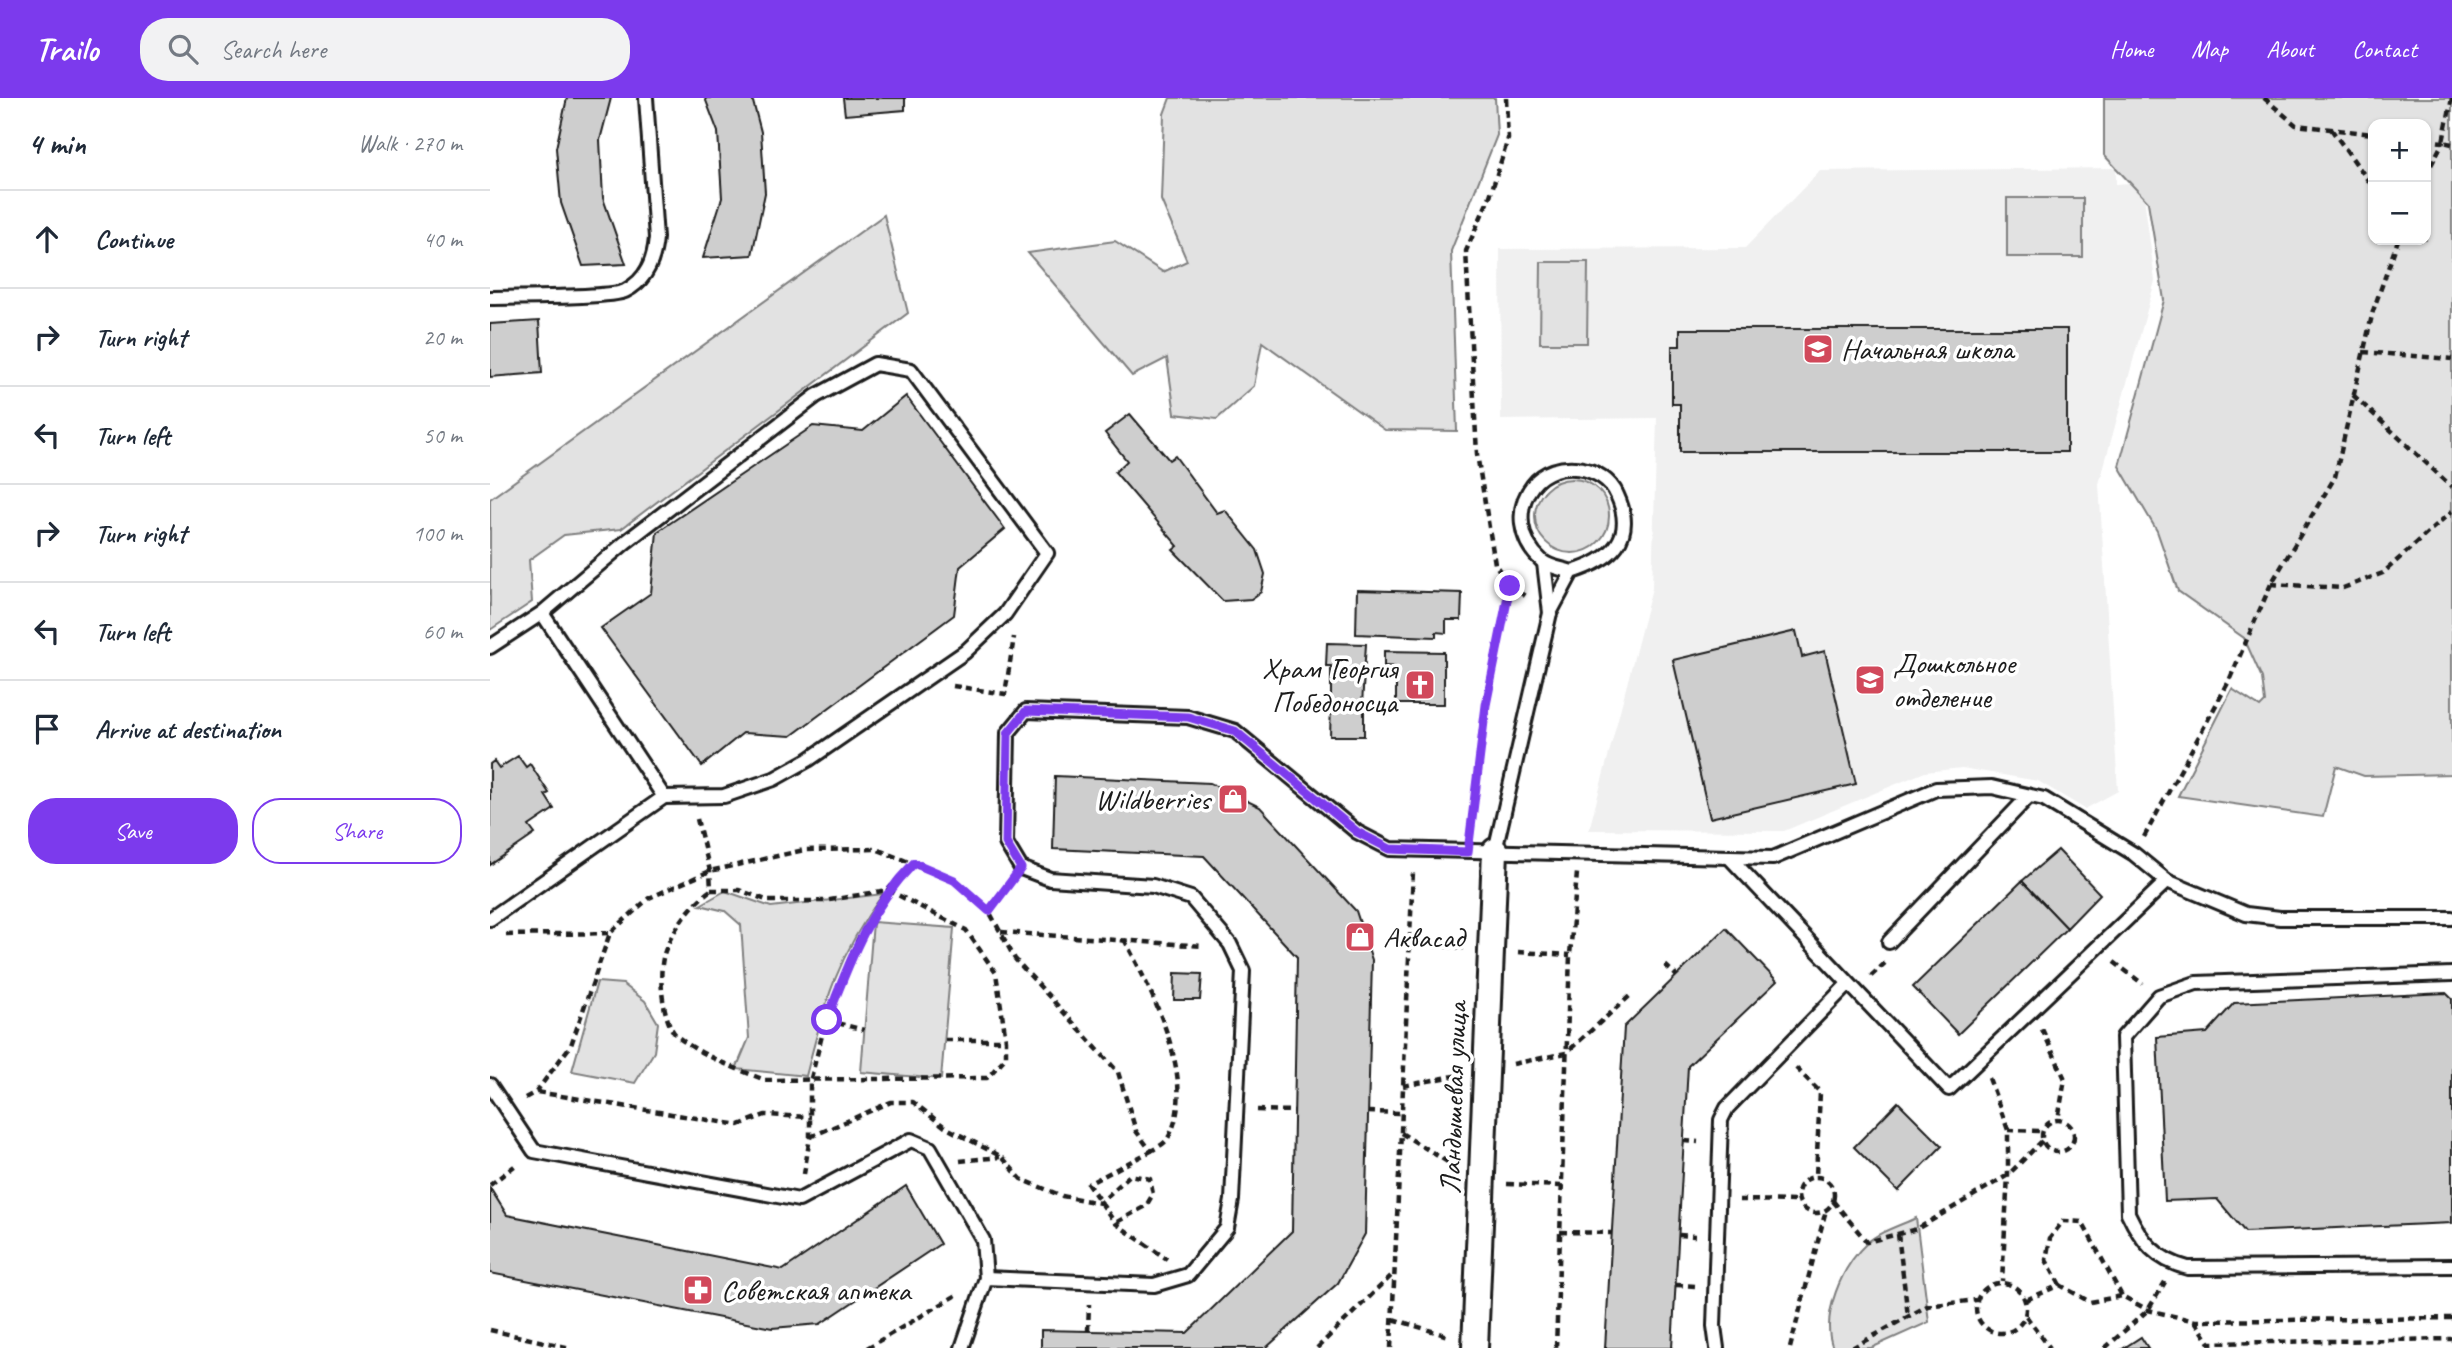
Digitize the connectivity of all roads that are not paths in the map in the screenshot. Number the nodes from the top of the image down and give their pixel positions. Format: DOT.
graph roads {
  1 [pos="646,98"];
  2 [pos="490,298"];
  3 [pos="1544,563"];
  4 [pos="1572,572"];
  5 [pos="542,613"];
  6 [pos="1550,613"];
  7 [pos="490,647"];
  8 [pos="2029,796"];
  9 [pos="664,797"];
  10 [pos="1494,851"];
  11 [pos="1730,858"];
  12 [pos="2167,881"];
  13 [pos="2452,918"];
  14 [pos="490,919"];
  15 [pos="1889,942"];
  16 [pos="2452,974"];
  17 [pos="1852,988"];
  18 [pos="490,1085"];
  19 [pos="2452,1266"];
  20 [pos="986,1278"];
  21 [pos="1475,1346"];
  22 [pos="962,1348"];
  23 [pos="1717,1348"];
  1 -- 2 [label="lane"];
  3 -- 4 [label="lane"];
  3 -- 4 [label="lane"];
  3 -- 6 [label="lane"];
  4 -- 6 [label="lane"];
  5 -- 7 [label="lane"];
  5 -- 9 [label="lane"];
  5 -- 9 [label="lane"];
  6 -- 10 [label="lane"];
  8 -- 11 [label="lane"];
  8 -- 12 [label="lane"];
  8 -- 15 [label="lane"];
  9 -- 14 [label="lane"];
  10 -- 11 [label="lane"];
  10 -- 20 [label="lane"];
  10 -- 21 [label="street, Ландышевая улица"];
  11 -- 17 [label="lane"];
  12 -- 13 [label="lane"];
  12 -- 17 [label="lane"];
  16 -- 19 [label="lane"];
  17 -- 23 [label="lane"];
  18 -- 20 [label="lane"];
  20 -- 22 [label="lane"];
}
